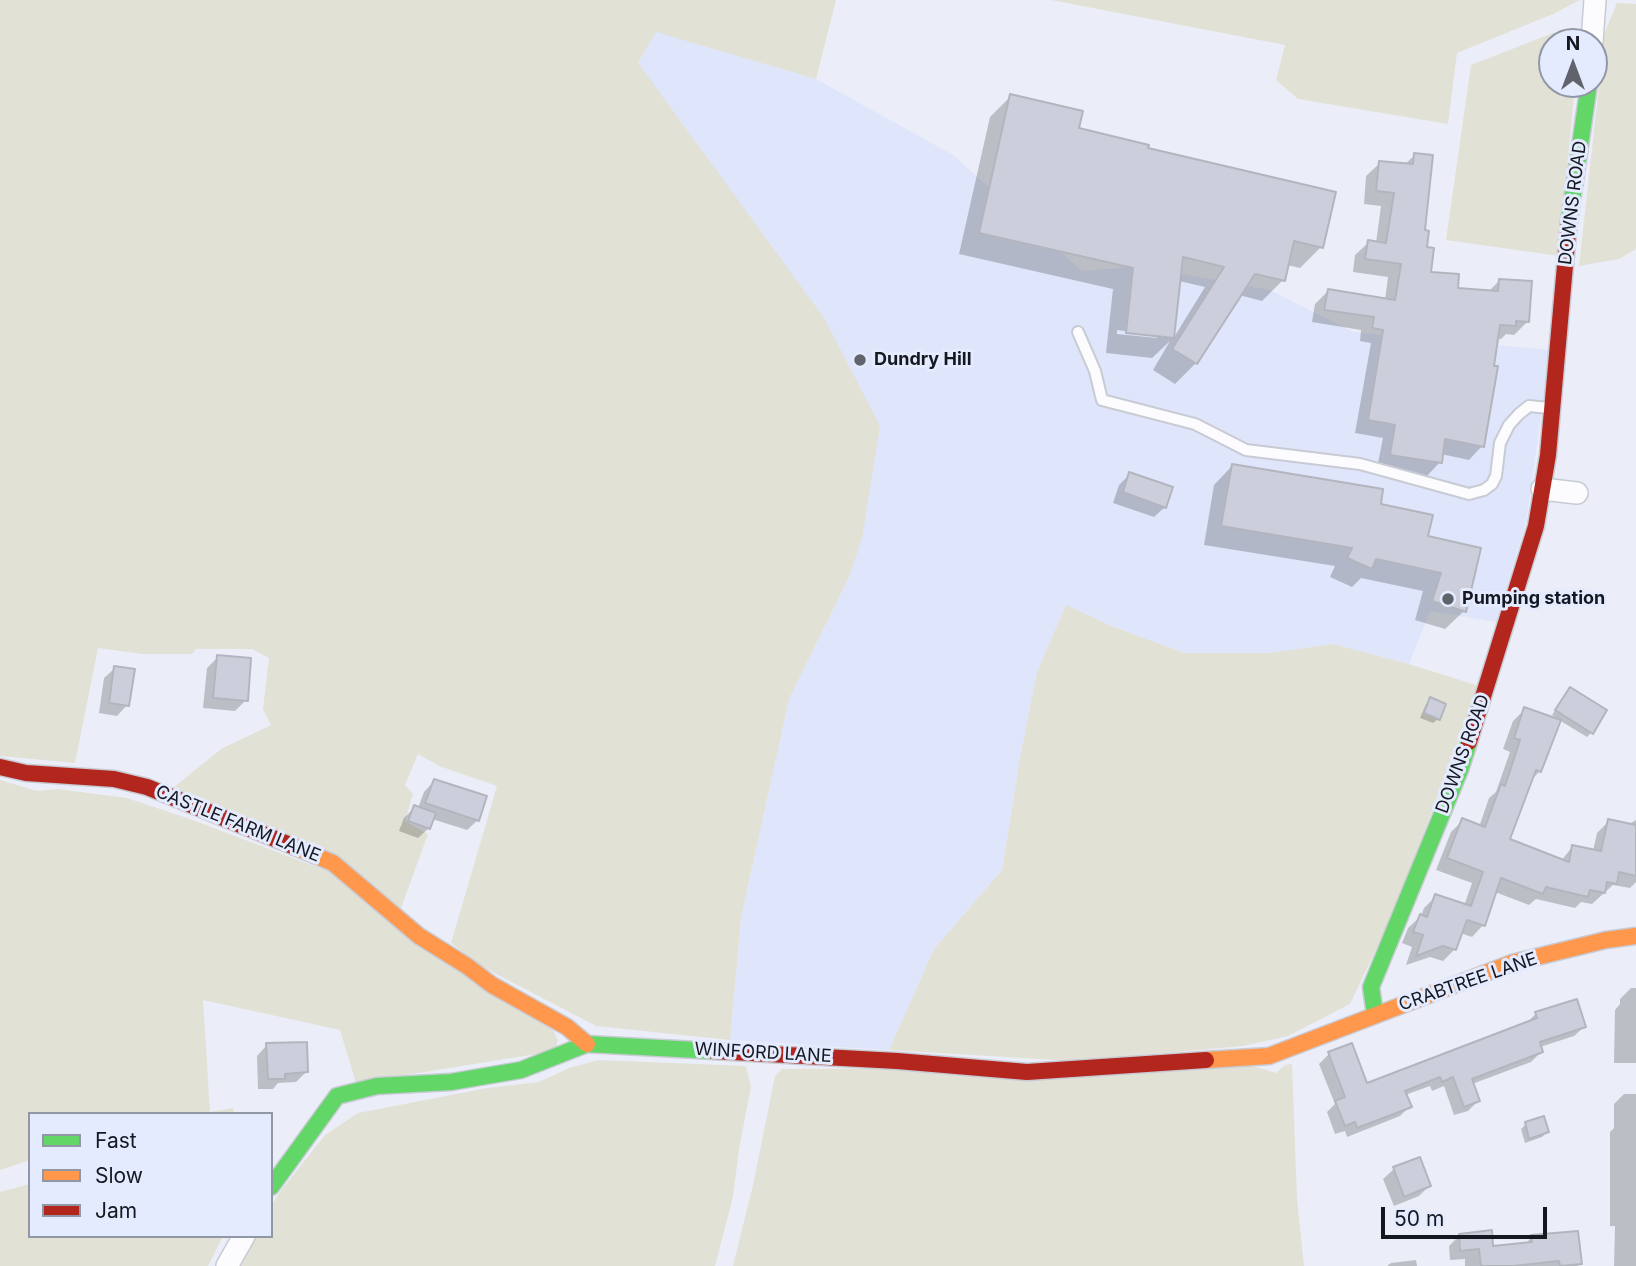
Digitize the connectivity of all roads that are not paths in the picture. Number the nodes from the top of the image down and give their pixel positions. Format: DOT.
graph roads {
  1 [pos="1595,0"];
  2 [pos="1593,28"];
  3 [pos="1586,98"];
  4 [pos="1079,332"];
  5 [pos="1552,408"];
  6 [pos="1542,489"];
  7 [pos="1577,493"];
  8 [pos="0,767"];
  9 [pos="1636,936"];
  10 [pos="1375,1014"];
  11 [pos="1304,1043"];
  12 [pos="587,1044"];
  13 [pos="273,1184"];
  14 [pos="243,1238"];
  15 [pos="227,1266"];
  1 -- 2 [label="street"];
  3 -- 5 [label="street, DOWNS ROAD"];
  4 -- 5 [label="lane"];
  5 -- 6 [label="street, DOWNS ROAD"];
  6 -- 7 [label="street"];
  6 -- 10 [label="street, DOWNS ROAD"];
  8 -- 12 [label="street, CASTLE FARM LANE"];
  9 -- 10 [label="street, CRABTREE LANE"];
  10 -- 11 [label="street, CRABTREE LANE"];
  11 -- 12 [label="street, WINFORD LANE"];
  12 -- 13 [label="street, WINFORD LANE"];
  14 -- 15 [label="street"];
}
